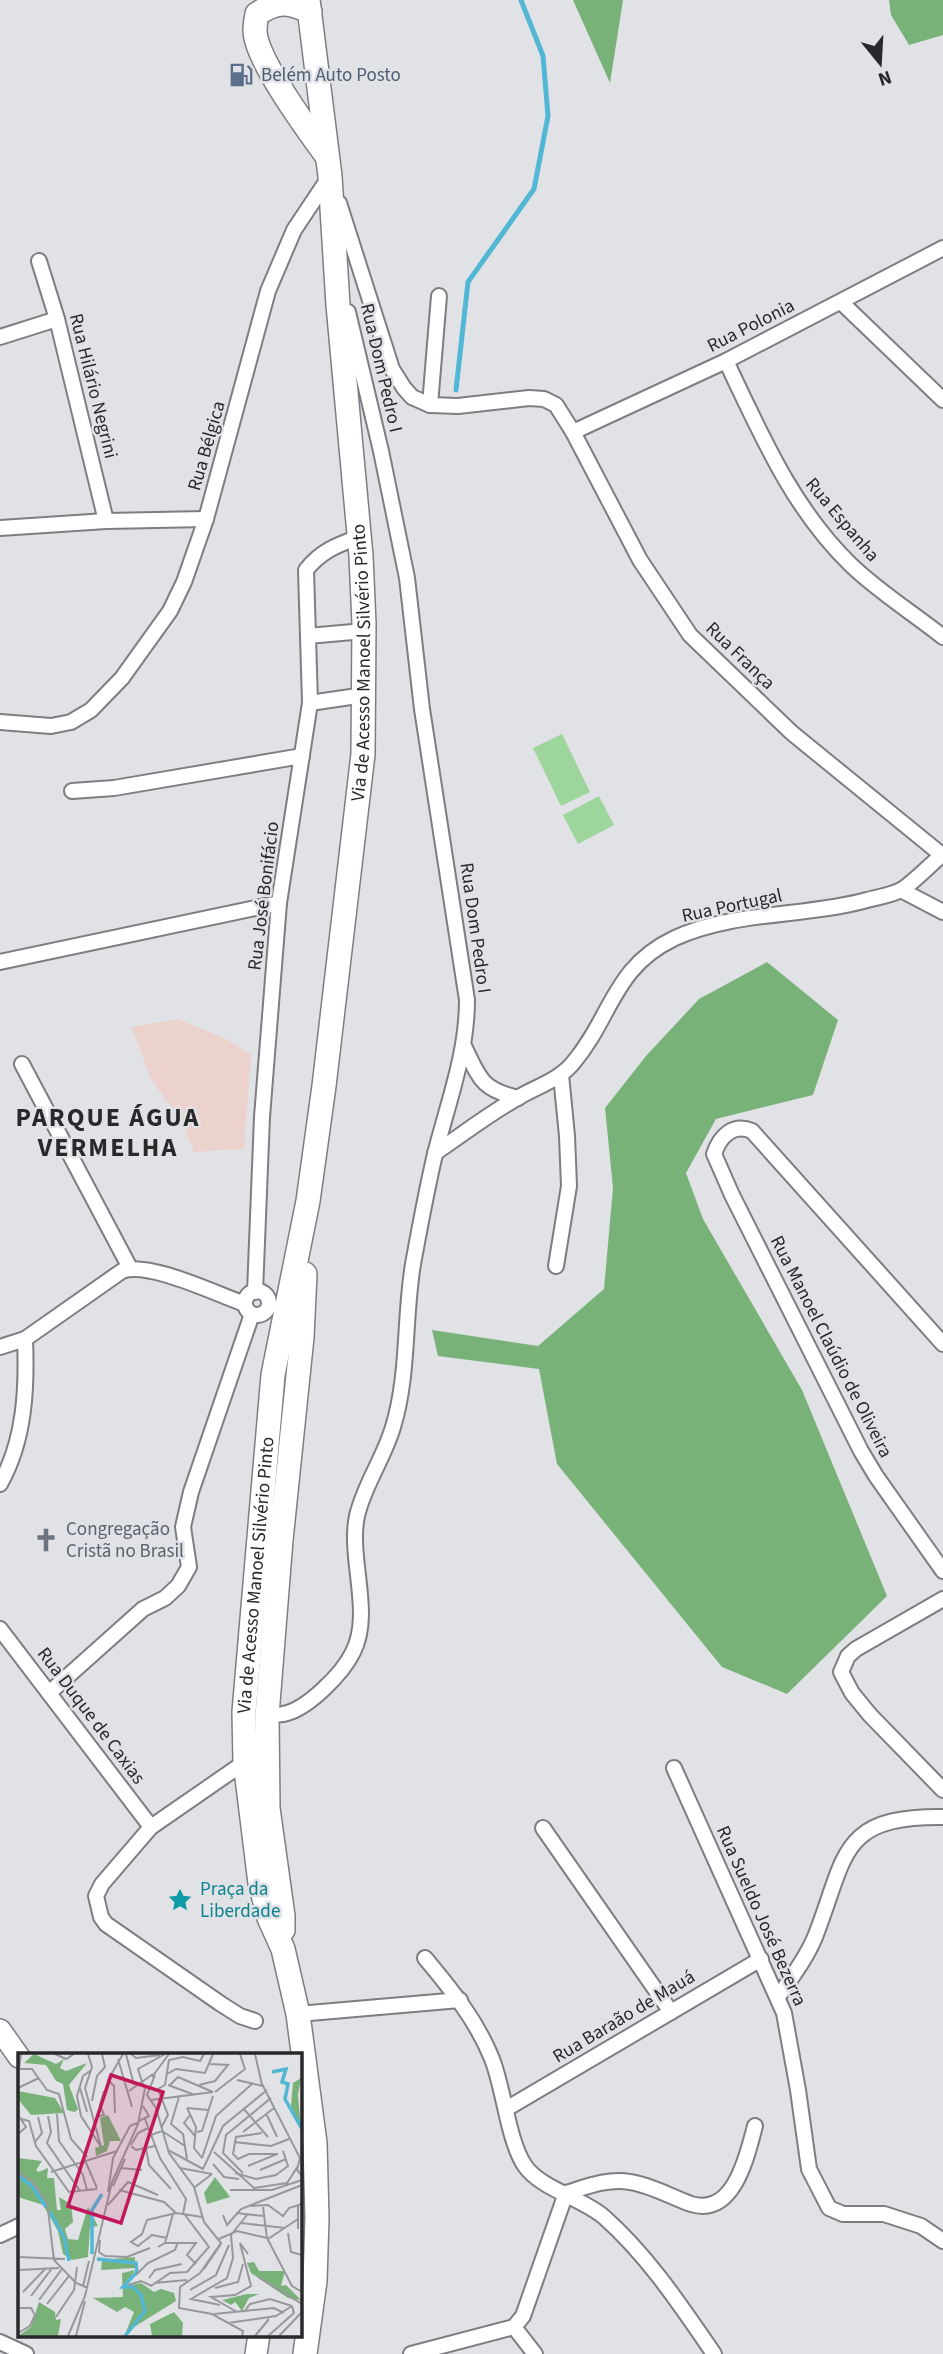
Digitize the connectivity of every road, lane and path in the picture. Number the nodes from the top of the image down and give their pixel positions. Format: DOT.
graph roads {
  1 [pos="270,3"];
  2 [pos="309,6"];
  3 [pos="329,167"];
  4 [pos="943,248"];
  5 [pos="335,260"];
  6 [pos="39,261"];
  7 [pos="439,296"];
  8 [pos="841,302"];
  9 [pos="57,319"];
  10 [pos="0,337"];
  11 [pos="726,361"];
  12 [pos="943,400"];
  13 [pos="430,405"];
  14 [pos="573,432"];
  15 [pos="206,519"];
  16 [pos="106,521"];
  17 [pos="0,528"];
  18 [pos="359,537"];
  19 [pos="364,631"];
  20 [pos="308,636"];
  21 [pos="943,637"];
  22 [pos="364,695"];
  23 [pos="310,703"];
  24 [pos="0,722"];
  25 [pos="302,756"];
  26 [pos="72,791"];
  27 [pos="942,855"];
  28 [pos="901,890"];
  29 [pos="279,903"];
  30 [pos="943,912"];
  31 [pos="0,962"];
  32 [pos="464,1046"];
  33 [pos="22,1064"];
  34 [pos="561,1075"];
  35 [pos="518,1098"];
  36 [pos="435,1153"];
  37 [pos="308,1200"];
  38 [pos="556,1266"];
  39 [pos="130,1268"];
  40 [pos="253,1311"];
  41 [pos="279,1313"];
  42 [pos="24,1339"];
  43 [pos="943,1345"];
  44 [pos="0,1347"];
  45 [pos="0,1484"];
  46 [pos="943,1571"];
  47 [pos="943,1599"];
  48 [pos="0,1629"];
  49 [pos="252,1632"];
  50 [pos="49,1693"];
  51 [pos="267,1715"];
  52 [pos="244,1762"];
  53 [pos="674,1769"];
  54 [pos="943,1790"];
  55 [pos="943,1817"];
  56 [pos="151,1827"];
  57 [pos="543,1828"];
  58 [pos="283,1949"];
  59 [pos="425,1958"];
  60 [pos="761,1959"];
  61 [pos="778,1997"];
  62 [pos="460,2000"];
  63 [pos="671,2012"];
  64 [pos="298,2014"];
  65 [pos="255,2021"];
  66 [pos="0,2030"];
  67 [pos="18,2055"];
  68 [pos="506,2109"];
  69 [pos="755,2126"];
  70 [pos="566,2193"];
  71 [pos="18,2226"];
  72 [pos="0,2235"];
  73 [pos="943,2241"];
  74 [pos="514,2327"];
  75 [pos="259,2336"];
  76 [pos="0,2342"];
  77 [pos="26,2354"];
  78 [pos="256,2354"];
  79 [pos="305,2354"];
  80 [pos="411,2354"];
  81 [pos="535,2354"];
  82 [pos="714,2354"];
  1 -- 2 [label="main road"];
  1 -- 3 [label="main road"];
  2 -- 3 [label="main road, Via de Acesso Manoel Silvério Pinto"];
  3 -- 5 [label="main road, Via de Acesso Manoel Silvério Pinto"];
  3 -- 13 [label="street, Rua Dom Pedro I"];
  3 -- 15 [label="street, Rua Bélgica"];
  4 -- 8 [label="street, Rua Polonia"];
  5 -- 18 [label="main road, Via de Acesso Manoel Silvério Pinto"];
  5 -- 32 [label="street, Rua Dom Pedro I"];
  6 -- 9 [label="street, Rua Hilário Negrini"];
  7 -- 13 [label="street"];
  8 -- 11 [label="street, Rua Polonia"];
  8 -- 12 [label="street"];
  9 -- 10 [label="street"];
  9 -- 16 [label="street, Rua Hilário Negrini"];
  11 -- 14 [label="street, Rua Polonia"];
  11 -- 21 [label="street, Rua Espanha"];
  13 -- 14 [label="street, Rua Dom Pedro I"];
  14 -- 27 [label="street, Rua França"];
  15 -- 16 [label="street"];
  15 -- 24 [label="street, Rua Bélgica"];
  16 -- 17 [label="street"];
  18 -- 19 [label="main road, Via de Acesso Manoel Silvério Pinto"];
  18 -- 20 [label="street, Rua José Bonifácio"];
  19 -- 20 [label="street"];
  19 -- 22 [label="main road, Via de Acesso Manoel Silvério Pinto"];
  20 -- 23 [label="street, Rua José Bonifácio"];
  22 -- 23 [label="street"];
  22 -- 37 [label="main road, Via de Acesso Manoel Silvério Pinto"];
  23 -- 25 [label="street, Rua José Bonifácio"];
  25 -- 26 [label="street"];
  25 -- 29 [label="street, Rua José Bonifácio"];
  27 -- 28 [label="street, Rua Portugal"];
  28 -- 30 [label="street"];
  28 -- 34 [label="street, Rua Portugal"];
  29 -- 31 [label="street"];
  29 -- 41 [label="street, Rua José Bonifácio"];
  32 -- 35 [label="street"];
  32 -- 36 [label="street, Rua Dom Pedro I"];
  33 -- 39 [label="street"];
  34 -- 35 [label="street, Rua Portugal"];
  34 -- 38 [label="street"];
  35 -- 36 [label="street, Rua Portugal"];
  36 -- 51 [label="street, Rua Dom Pedro I"];
  37 -- 41 [label="main road, Via de Acesso Manoel Silvério Pinto"];
  37 -- 41 [label="main road, Via de Acesso Manoel Silvério Pinto"];
  39 -- 40 [label="street"];
  39 -- 42 [label="street"];
  40 -- 41 [label="street"];
  40 -- 41 [label="street, Rua José Bonifácio"];
  40 -- 41 [label="street"];
  40 -- 50 [label="street"];
  41 -- 49 [label="main road, Via de Acesso Manoel Silvério Pinto"];
  41 -- 51 [label="main road, Via de Acesso Manoel Silvério Pinto"];
  42 -- 44 [label="street"];
  42 -- 45 [label="street"];
  43 -- 46 [label="street, Rua Manoel Claúdio de Oliveira"];
  47 -- 54 [label="street"];
  48 -- 50 [label="street, Rua Duque de Caxias"];
  49 -- 51 [label="main road"];
  49 -- 52 [label="main road, Via de Acesso Manoel Silvério Pinto"];
  50 -- 56 [label="street, Rua Duque de Caxias"];
  51 -- 58 [label="main road, Via de Acesso Manoel Silvério Pinto"];
  52 -- 56 [label="street"];
  52 -- 58 [label="main road, Via de Acesso Manoel Silvério Pinto"];
  53 -- 60 [label="street, Rua Sueldo José Bezerra"];
  55 -- 61 [label="street"];
  56 -- 65 [label="street"];
  57 -- 63 [label="street"];
  58 -- 64 [label="main road, Via de Acesso Manoel Silvério Pinto"];
  59 -- 62 [label="street"];
  60 -- 61 [label="street, Rua Sueldo José Bezerra"];
  60 -- 63 [label="street, Rua Baraão de Mauá"];
  61 -- 73 [label="street, Rua Sueldo José Bezerra"];
  62 -- 64 [label="street"];
  62 -- 68 [label="street"];
  63 -- 68 [label="street, Rua Baraão de Mauá"];
  64 -- 79 [label="main road, Via de Acesso Manoel Silvério Pinto"];
  66 -- 67 [label="main road"];
  68 -- 70 [label="street"];
  69 -- 70 [label="street"];
  70 -- 74 [label="street"];
  70 -- 82 [label="street"];
  71 -- 72 [label="street"];
  74 -- 80 [label="street"];
  74 -- 81 [label="street"];
  75 -- 78 [label="main road"];
  76 -- 77 [label="street"];
}
